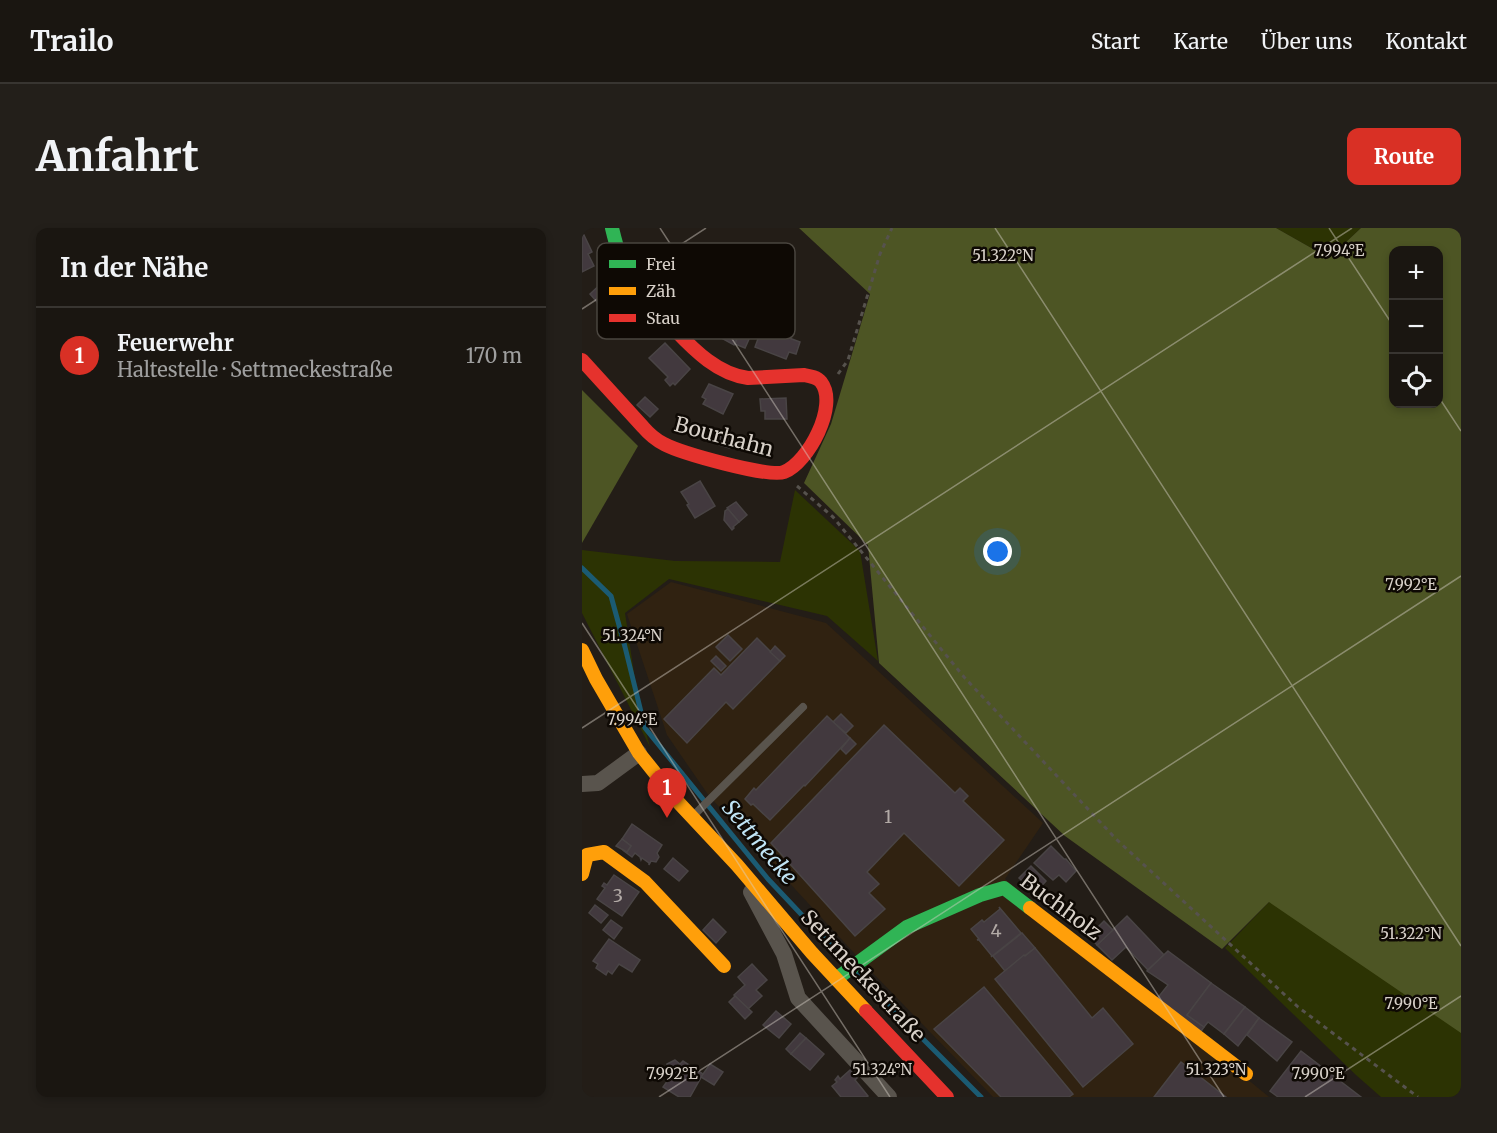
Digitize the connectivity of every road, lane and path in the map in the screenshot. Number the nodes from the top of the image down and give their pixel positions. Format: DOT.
graph roads {
  1 [pos="612,228"];
  2 [pos="892,228"];
  3 [pos="616,243"];
  4 [pos="684,339"];
  5 [pos="582,360"];
  6 [pos="824,388"];
  7 [pos="782,473"];
  8 [pos="582,650"];
  9 [pos="803,706"];
  10 [pos="639,753"];
  11 [pos="582,784"];
  12 [pos="695,814"];
  13 [pos="737,865"];
  14 [pos="582,874"];
  15 [pos="724,966"];
  16 [pos="840,976"];
  17 [pos="1246,1074"];
  18 [pos="889,1097"];
  19 [pos="947,1097"];
  20 [pos="1418,1097"];
  1 -- 3 [label="street"];
  2 -- 6 [label="path"];
  4 -- 6 [label="street"];
  5 -- 7 [label="street, Bourhahn"];
  6 -- 7 [label="street"];
  7 -- 20 [label="path"];
  8 -- 10 [label="street, Settmeckestraße"];
  9 -- 12 [label="lane"];
  10 -- 11 [label="street"];
  10 -- 12 [label="street, Settmeckestraße"];
  12 -- 13 [label="street, Settmeckestraße"];
  13 -- 16 [label="street, Settmeckestraße"];
  13 -- 18 [label="street"];
  14 -- 15 [label="street"];
  16 -- 17 [label="street, Buchholz"];
  16 -- 19 [label="street, Settmeckestraße"];
}
